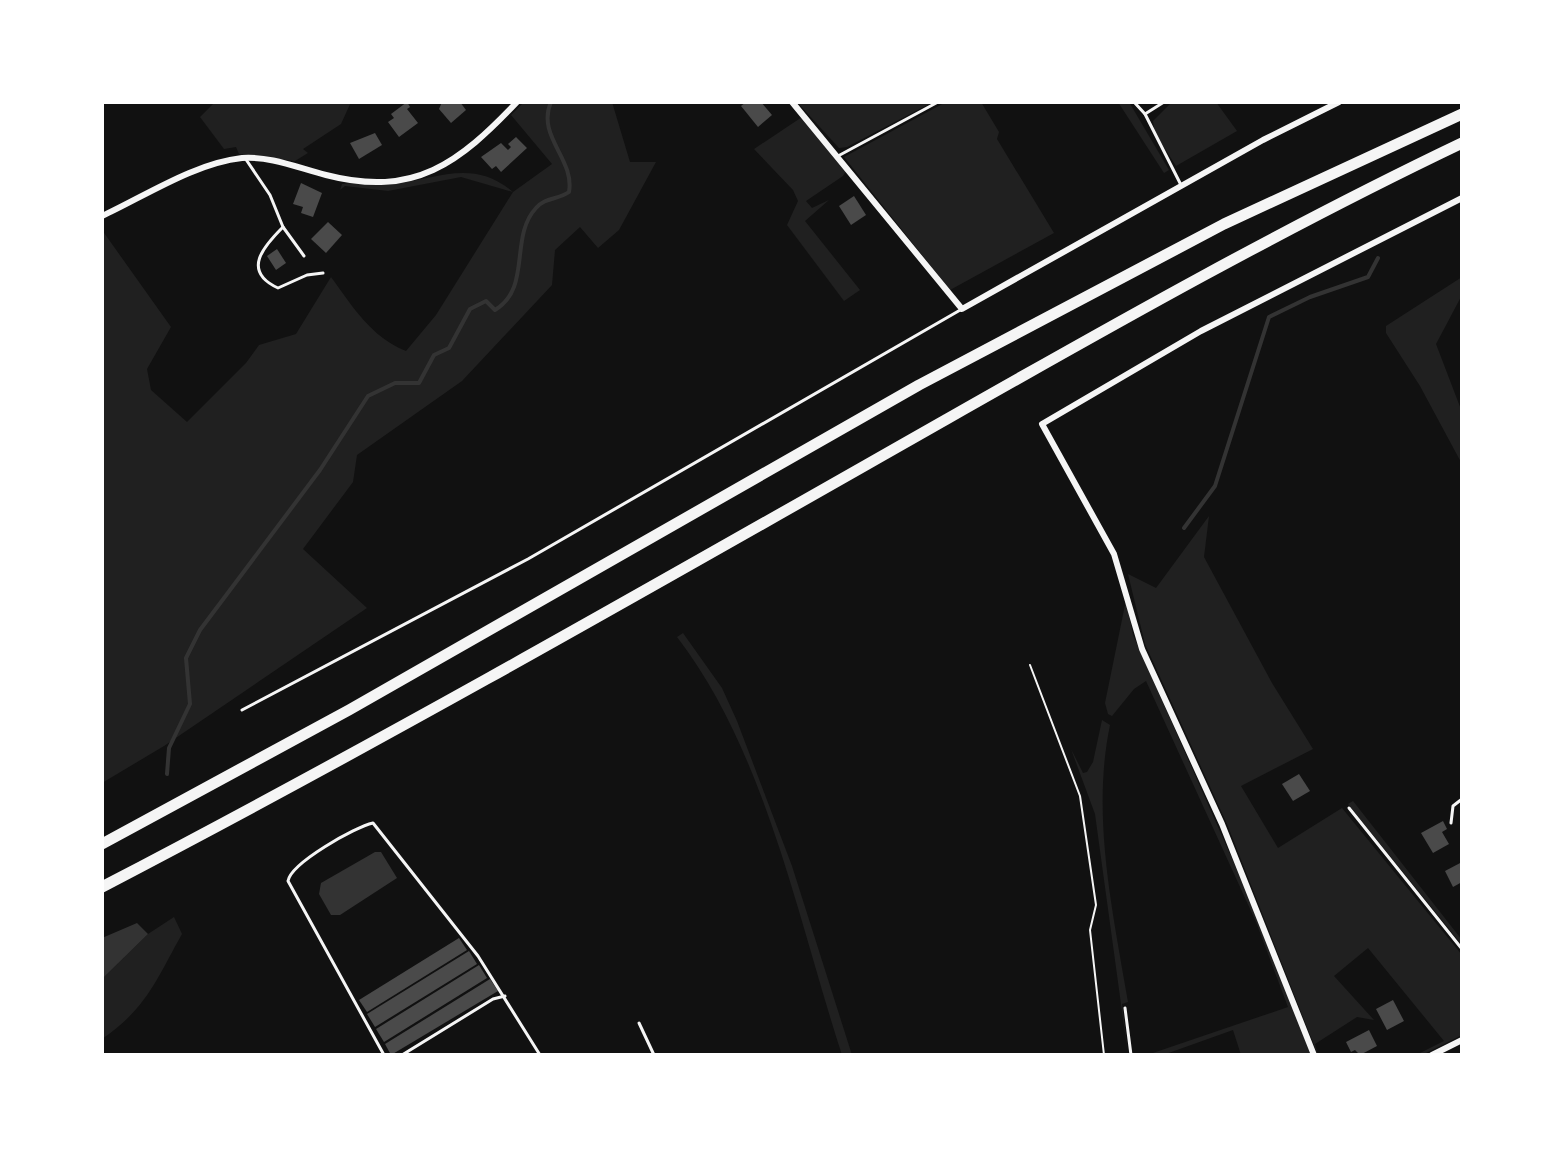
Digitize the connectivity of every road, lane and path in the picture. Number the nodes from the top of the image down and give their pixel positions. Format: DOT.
graph roads {
  1 [pos="517,102"];
  2 [pos="792,102"];
  3 [pos="938,102"];
  4 [pos="1134,102"];
  5 [pos="1164,102"];
  6 [pos="1339,102"];
  7 [pos="1145,114"];
  8 [pos="1462,114"];
  9 [pos="1462,143"];
  10 [pos="838,156"];
  11 [pos="245,158"];
  12 [pos="1182,185"];
  13 [pos="1462,198"];
  14 [pos="102,216"];
  15 [pos="283,227"];
  16 [pos="304,256"];
  17 [pos="323,273"];
  18 [pos="962,309"];
  19 [pos="1030,665"];
  20 [pos="242,710"];
  21 [pos="1462,799"];
  22 [pos="1349,808"];
  23 [pos="1451,823"];
  24 [pos="102,844"];
  25 [pos="102,887"];
  26 [pos="1462,949"];
  27 [pos="505,996"];
  28 [pos="1125,1008"];
  29 [pos="639,1023"];
  30 [pos="1462,1040"];
  31 [pos="384,1055"];
  32 [pos="402,1055"];
  33 [pos="540,1055"];
  34 [pos="654,1055"];
  35 [pos="1104,1055"];
  36 [pos="1131,1055"];
  37 [pos="1314,1055"];
  38 [pos="1432,1055"];
  1 -- 11 [label="street"];
  2 -- 10 [label="street"];
  3 -- 10 [label="lane"];
  4 -- 7 [label="lane"];
  5 -- 7 [label="lane"];
  6 -- 12 [label="street"];
  7 -- 12 [label="lane"];
  8 -- 24 [label="highway"];
  9 -- 25 [label="highway"];
  10 -- 18 [label="street"];
  11 -- 14 [label="street"];
  11 -- 15 [label="lane"];
  12 -- 18 [label="street"];
  13 -- 37 [label="street"];
  15 -- 16 [label="lane"];
  15 -- 17 [label="lane"];
  18 -- 20 [label="lane"];
  19 -- 35 [label="path"];
  21 -- 23 [label="lane"];
  22 -- 26 [label="lane"];
  27 -- 31 [label="lane"];
  27 -- 32 [label="lane"];
  27 -- 33 [label="lane"];
  28 -- 36 [label="lane"];
  29 -- 34 [label="lane"];
  30 -- 38 [label="street"];
}
